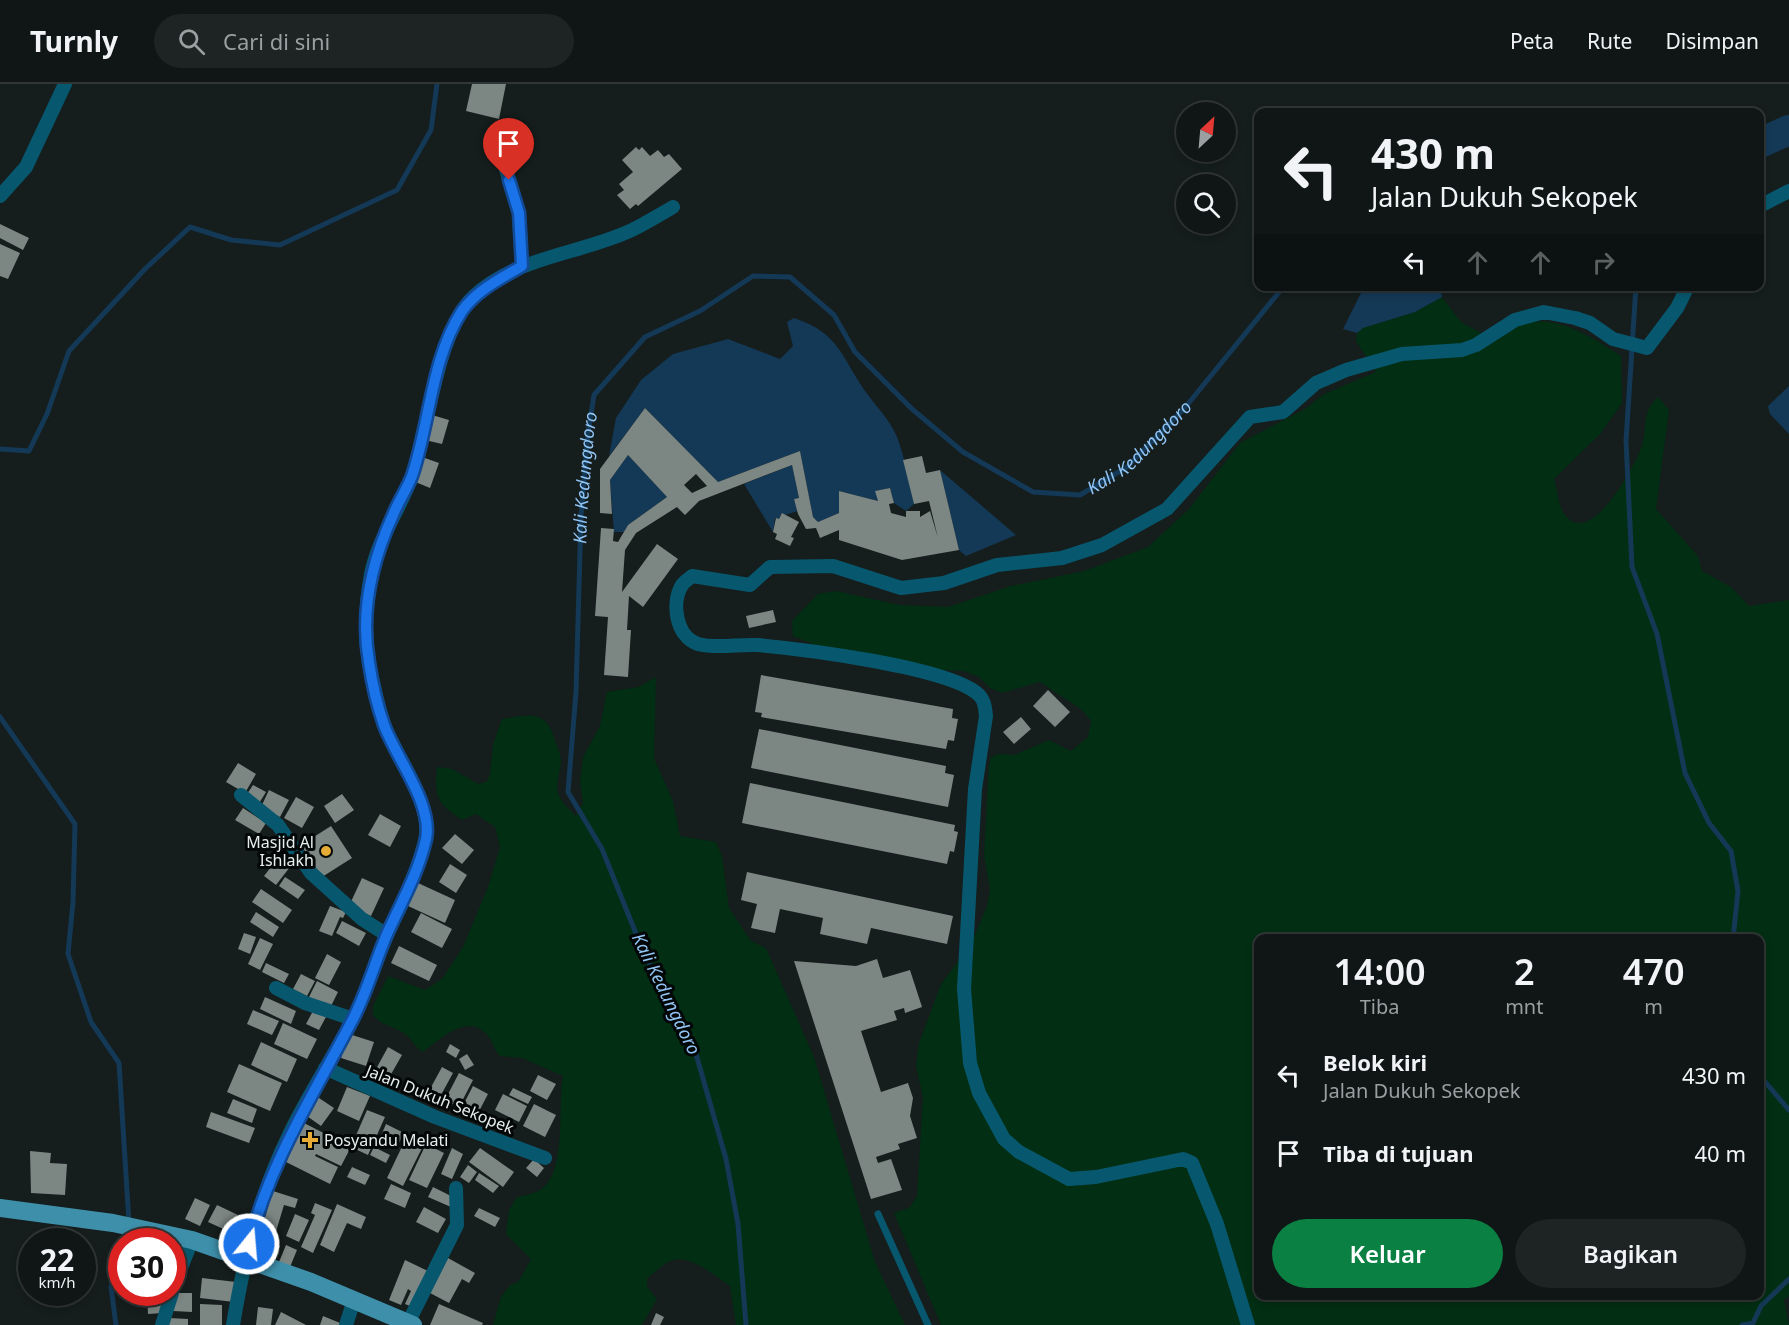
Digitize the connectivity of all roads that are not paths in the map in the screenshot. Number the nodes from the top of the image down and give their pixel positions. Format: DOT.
graph roads {
  1 [pos="64,84"];
  2 [pos="504,163"];
  3 [pos="1789,191"];
  4 [pos="0,196"];
  5 [pos="1764,204"];
  6 [pos="673,207"];
  7 [pos="522,266"];
  8 [pos="1686,291"];
  9 [pos="241,795"];
  10 [pos="387,935"];
  11 [pos="276,988"];
  12 [pos="353,1019"];
  13 [pos="325,1068"];
  14 [pos="545,1158"];
  15 [pos="456,1188"];
  16 [pos="0,1208"];
  17 [pos="878,1214"];
  18 [pos="192,1239"];
  19 [pos="186,1255"];
  20 [pos="245,1257"];
  21 [pos="354,1300"];
  22 [pos="168,1306"];
  23 [pos="411,1324"];
  24 [pos="162,1325"];
  25 [pos="233,1325"];
  26 [pos="346,1325"];
  27 [pos="928,1325"];
  28 [pos="1248,1325"];
  1 -- 4 [label="street"];
  2 -- 7 [label="street"];
  3 -- 5 [label="street"];
  6 -- 7 [label="street"];
  7 -- 10 [label="street"];
  8 -- 28 [label="street"];
  9 -- 10 [label="street"];
  10 -- 12 [label="street"];
  11 -- 12 [label="street"];
  12 -- 13 [label="street"];
  13 -- 14 [label="street, Jalan Dukuh Sekopek"];
  13 -- 20 [label="street"];
  15 -- 23 [label="street"];
  16 -- 18 [label="main road"];
  17 -- 27 [label="lane"];
  18 -- 19 [label="street"];
  18 -- 20 [label="main road"];
  20 -- 21 [label="main road"];
  20 -- 25 [label="street"];
  21 -- 23 [label="main road"];
  21 -- 26 [label="street"];
  22 -- 24 [label="street"];
}
